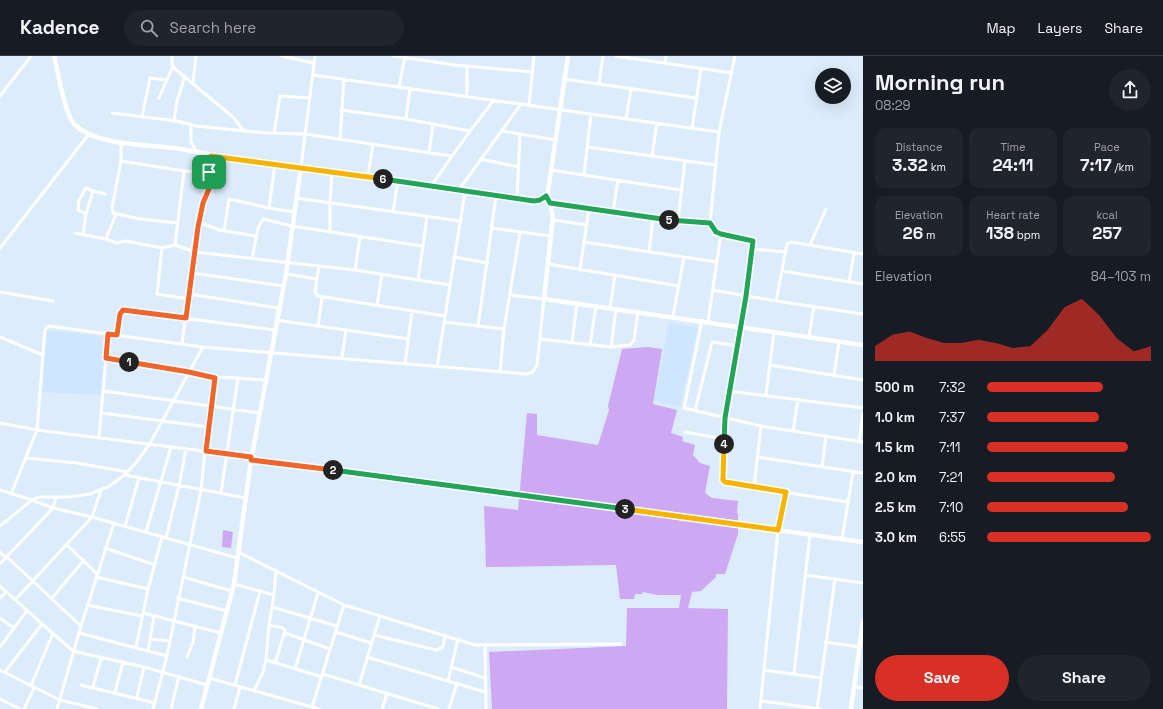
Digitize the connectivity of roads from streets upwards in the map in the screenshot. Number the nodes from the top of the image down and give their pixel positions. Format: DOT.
graph roads {
  1 [pos="31,56"];
  2 [pos="54,56"];
  3 [pos="172,56"];
  4 [pos="196,56"];
  5 [pos="282,56"];
  6 [pos="316,56"];
  7 [pos="394,56"];
  8 [pos="437,56"];
  9 [pos="534,56"];
  10 [pos="568,56"];
  11 [pos="603,56"];
  12 [pos="616,56"];
  13 [pos="666,56"];
  14 [pos="735,56"];
  15 [pos="289,57"];
  16 [pos="405,57"];
  17 [pos="436,62"];
  18 [pos="314,63"];
  19 [pos="665,63"];
  20 [pos="173,66"];
  21 [pos="468,66"];
  22 [pos="701,68"];
  23 [pos="532,72"];
  24 [pos="732,73"];
  25 [pos="313,75"];
  26 [pos="184,76"];
  27 [pos="344,79"];
  28 [pos="564,79"];
  29 [pos="166,80"];
  30 [pos="193,83"];
  31 [pos="599,84"];
  32 [pos="399,87"];
  33 [pos="410,88"];
  34 [pos="631,89"];
  35 [pos="0,96"];
  36 [pos="467,96"];
  37 [pos="159,98"];
  38 [pos="310,98"];
  39 [pos="696,98"];
  40 [pos="494,100"];
  41 [pos="521,104"];
  42 [pos="529,105"];
  43 [pos="560,109"];
  44 [pos="341,110"];
  45 [pos="112,113"];
  46 [pos="591,114"];
  47 [pos="142,117"];
  48 [pos="406,119"];
  49 [pos="626,119"];
  50 [pos="174,121"];
  51 [pos="657,123"];
  52 [pos="191,124"];
  53 [pos="432,124"];
  54 [pos="692,128"];
  55 [pos="244,130"];
  56 [pos="470,130"];
  57 [pos="502,131"];
  58 [pos="719,132"];
  59 [pos="90,133"];
  60 [pos="274,133"];
  61 [pos="305,134"];
  62 [pos="520,135"];
  63 [pos="340,139"];
  64 [pos="556,140"];
  65 [pos="121,142"];
  66 [pos="373,144"];
  67 [pos="587,147"];
  68 [pos="198,153"];
  69 [pos="429,153"];
  70 [pos="211,156"];
  71 [pos="451,156"];
  72 [pos="652,156"];
  73 [pos="480,160"];
  74 [pos="121,161"];
  75 [pos="685,161"];
  76 [pos="275,164"];
  77 [pos="716,165"];
  78 [pos="301,167"];
  79 [pos="519,167"];
  80 [pos="551,170"];
  81 [pos="184,171"];
  82 [pos="332,171"];
  83 [pos="209,172"];
  84 [pos="584,175"];
  85 [pos="368,176"];
  86 [pos="618,180"];
  87 [pos="398,181"];
  88 [pos="431,186"];
  89 [pos="681,190"];
  90 [pos="93,191"];
  91 [pos="458,191"];
  92 [pos="465,192"];
  93 [pos="105,194"];
  94 [pos="496,196"];
  95 [pos="546,196"];
  96 [pos="296,198"];
  97 [pos="517,198"];
  98 [pos="330,202"];
  99 [pos="550,203"];
  100 [pos="269,208"];
  101 [pos="589,208"];
  102 [pos="826,209"];
  103 [pos="294,212"];
  104 [pos="392,212"];
  105 [pos="613,212"];
  106 [pos="86,214"];
  107 [pos="116,214"];
  108 [pos="427,217"];
  109 [pos="653,218"];
  110 [pos="553,220"];
  111 [pos="678,220"];
  112 [pos="460,221"];
  113 [pos="199,222"];
  114 [pos="178,223"];
  115 [pos="710,223"];
  116 [pos="587,225"];
  117 [pos="292,226"];
  118 [pos="492,228"];
  119 [pos="224,231"];
  120 [pos="330,232"];
  121 [pos="520,232"];
  122 [pos="75,233"];
  123 [pos="83,234"];
  124 [pos="721,234"];
  125 [pos="256,236"];
  126 [pos="360,236"];
  127 [pos="551,236"];
  128 [pos="106,239"];
  129 [pos="584,242"];
  130 [pos="174,245"];
  131 [pos="810,245"];
  132 [pos="422,246"];
  133 [pos="0,248"];
  134 [pos="162,248"];
  135 [pos="753,248"];
  136 [pos="195,252"];
  137 [pos="649,252"];
  138 [pos="786,252"];
  139 [pos="854,253"];
  140 [pos="863,254"];
  141 [pos="454,257"];
  142 [pos="684,257"];
  143 [pos="252,259"];
  144 [pos="287,262"];
  145 [pos="717,262"];
  146 [pos="488,263"];
  147 [pos="548,264"];
  148 [pos="319,266"];
  149 [pos="354,270"];
  150 [pos="580,270"];
  151 [pos="782,271"];
  152 [pos="192,273"];
  153 [pos="286,274"];
  154 [pos="382,274"];
  155 [pos="615,275"];
  156 [pos="317,279"];
  157 [pos="418,280"];
  158 [pos="849,282"];
  159 [pos="863,284"];
  160 [pos="450,285"];
  161 [pos="284,286"];
  162 [pos="679,286"];
  163 [pos="713,290"];
  164 [pos="0,292"];
  165 [pos="189,294"];
  166 [pos="510,295"];
  167 [pos="746,296"];
  168 [pos="322,297"];
  169 [pos="544,298"];
  170 [pos="189,299"];
  171 [pos="776,300"];
  172 [pos="53,301"];
  173 [pos="577,303"];
  174 [pos="377,305"];
  175 [pos="596,306"];
  176 [pos="814,306"];
  177 [pos="278,308"];
  178 [pos="610,308"];
  179 [pos="616,309"];
  180 [pos="412,311"];
  181 [pos="638,312"];
  182 [pos="863,314"];
  183 [pos="445,316"];
  184 [pos="673,316"];
  185 [pos="186,318"];
  186 [pos="276,320"];
  187 [pos="702,320"];
  188 [pos="708,321"];
  189 [pos="444,322"];
  190 [pos="318,326"];
  191 [pos="478,326"];
  192 [pos="741,326"];
  193 [pos="504,329"];
  194 [pos="274,330"];
  195 [pos="346,330"];
  196 [pos="774,332"];
  197 [pos="108,334"];
  198 [pos="117,335"];
  199 [pos="0,337"];
  200 [pos="809,337"];
  201 [pos="408,339"];
  202 [pos="540,340"];
  203 [pos="839,342"];
  204 [pos="182,343"];
  205 [pos="572,343"];
  206 [pos="590,345"];
  207 [pos="863,345"];
  208 [pos="738,346"];
  209 [pos="203,347"];
  210 [pos="611,347"];
  211 [pos="270,351"];
  212 [pos="43,355"];
  213 [pos="342,357"];
  214 [pos="106,358"];
  215 [pos="405,364"];
  216 [pos="770,365"];
  217 [pos="437,367"];
  218 [pos="189,372"];
  219 [pos="500,372"];
  220 [pos="834,375"];
  221 [pos="215,378"];
  222 [pos="238,378"];
  223 [pos="264,380"];
  224 [pos="863,380"];
  225 [pos="104,391"];
  226 [pos="729,391"];
  227 [pos="766,395"];
  228 [pos="798,399"];
  229 [pos="173,400"];
  230 [pos="211,406"];
  231 [pos="863,408"];
  232 [pos="233,410"];
  233 [pos="695,411"];
  234 [pos="102,413"];
  235 [pos="259,413"];
  236 [pos="863,414"];
  237 [pos="725,418"];
  238 [pos="162,421"];
  239 [pos="0,424"];
  240 [pos="761,426"];
  241 [pos="862,426"];
  242 [pos="208,427"];
  243 [pos="37,430"];
  244 [pos="793,431"];
  245 [pos="685,432"];
  246 [pos="826,436"];
  247 [pos="99,437"];
  248 [pos="724,439"];
  249 [pos="859,442"];
  250 [pos="863,442"];
  251 [pos="149,445"];
  252 [pos="171,447"];
  253 [pos="186,449"];
  254 [pos="206,451"];
  255 [pos="227,454"];
  256 [pos="26,458"];
  257 [pos="757,458"];
  258 [pos="251,459"];
  259 [pos="822,467"];
  260 [pos="853,472"];
  261 [pos="126,473"];
  262 [pos="863,473"];
  263 [pos="140,478"];
  264 [pos="161,482"];
  265 [pos="179,486"];
  266 [pos="754,487"];
  267 [pos="0,490"];
  268 [pos="101,490"];
  269 [pos="201,490"];
  270 [pos="786,492"];
  271 [pos="221,493"];
  272 [pos="11,494"];
  273 [pos="56,497"];
  274 [pos="246,498"];
  275 [pos="32,500"];
  276 [pos="848,502"];
  277 [pos="53,508"];
  278 [pos="92,517"];
  279 [pos="114,523"];
  280 [pos="0,526"];
  281 [pos="125,526"];
  282 [pos="778,530"];
  283 [pos="146,532"];
  284 [pos="810,535"];
  285 [pos="164,538"];
  286 [pos="842,539"];
  287 [pos="863,542"];
  288 [pos="67,545"];
  289 [pos="191,545"];
  290 [pos="106,548"];
  291 [pos="0,552"];
  292 [pos="238,552"];
  293 [pos="6,558"];
  294 [pos="238,558"];
  295 [pos="84,560"];
  296 [pos="0,564"];
  297 [pos="155,565"];
  298 [pos="276,570"];
  299 [pos="97,575"];
  300 [pos="806,575"];
  301 [pos="183,577"];
  302 [pos="835,579"];
  303 [pos="34,582"];
  304 [pos="863,583"];
  305 [pos="234,584"];
  306 [pos="0,586"];
  307 [pos="148,589"];
  308 [pos="232,591"];
  309 [pos="260,591"];
  310 [pos="6,592"];
  311 [pos="318,593"];
  312 [pos="274,594"];
  313 [pos="0,598"];
  314 [pos="52,598"];
  315 [pos="178,598"];
  316 [pos="15,600"];
  317 [pos="87,605"];
  318 [pos="344,605"];
  319 [pos="272,607"];
  320 [pos="227,611"];
  321 [pos="26,612"];
  322 [pos="143,615"];
  323 [pos="154,616"];
  324 [pos="380,616"];
  325 [pos="0,618"];
  326 [pos="311,618"];
  327 [pos="173,621"];
  328 [pos="863,622"];
  329 [pos="42,624"];
  330 [pos="269,625"];
  331 [pos="81,626"];
  332 [pos="338,626"];
  333 [pos="195,627"];
  334 [pos="14,628"];
  335 [pos="336,632"];
  336 [pos="53,633"];
  337 [pos="79,633"];
  338 [pos="221,633"];
  339 [pos="284,633"];
  340 [pos="374,634"];
  341 [pos="446,635"];
  342 [pos="150,639"];
  343 [pos="458,639"];
  344 [pos="304,640"];
  345 [pos="170,641"];
  346 [pos="862,641"];
  347 [pos="825,642"];
  348 [pos="371,643"];
  349 [pos="621,644"];
  350 [pos="484,646"];
  351 [pos="0,647"];
  352 [pos="136,647"];
  353 [pos="860,647"];
  354 [pos="330,649"];
  355 [pos="73,651"];
  356 [pos="148,651"];
  357 [pos="167,656"];
  358 [pos="187,657"];
  359 [pos="367,657"];
  360 [pos="101,658"];
  361 [pos="266,660"];
  362 [pos="123,662"];
  363 [pos="275,663"];
  364 [pos="857,664"];
  365 [pos="863,664"];
  366 [pos="144,667"];
  367 [pos="451,667"];
  368 [pos="295,669"];
  369 [pos="0,670"];
  370 [pos="764,670"];
  371 [pos="5,672"];
  372 [pos="163,672"];
  373 [pos="794,673"];
  374 [pos="322,675"];
  375 [pos="179,676"];
  376 [pos="209,678"];
  377 [pos="485,678"];
  378 [pos="821,678"];
  379 [pos="448,681"];
  380 [pos="457,683"];
  381 [pos="81,685"];
  382 [pos="207,685"];
  383 [pos="235,685"];
  384 [pos="359,685"];
  385 [pos="32,687"];
  386 [pos="93,687"];
  387 [pos="240,687"];
  388 [pos="854,687"];
  389 [pos="863,688"];
  390 [pos="254,691"];
  391 [pos="115,692"];
  392 [pos="486,692"];
  393 [pos="387,694"];
  394 [pos="136,698"];
  395 [pos="0,699"];
  396 [pos="60,700"];
  397 [pos="762,701"];
  398 [pos="154,703"];
  399 [pos="78,704"];
  400 [pos="303,705"];
  401 [pos="312,707"];
  402 [pos="20,709"];
  403 [pos="24,709"];
  404 [pos="57,709"];
  405 [pos="77,709"];
  406 [pos="97,709"];
  407 [pos="153,709"];
  408 [pos="171,709"];
  409 [pos="201,709"];
  410 [pos="234,709"];
  411 [pos="302,709"];
  412 [pos="319,709"];
  413 [pos="382,709"];
  414 [pos="438,709"];
  415 [pos="449,709"];
  416 [pos="486,709"];
  417 [pos="760,709"];
  418 [pos="818,709"];
  419 [pos="850,709"];
  1 -- 35 [label="street"];
  2 -- 59 [label="street"];
  3 -- 20 [label="street"];
  4 -- 30 [label="street"];
  5 -- 15 [label="street"];
  6 -- 18 [label="street"];
  7 -- 16 [label="street"];
  8 -- 17 [label="street"];
  9 -- 23 [label="street"];
  10 -- 28 [label="street"];
  11 -- 31 [label="street"];
  12 -- 19 [label="street"];
  13 -- 19 [label="street"];
  14 -- 24 [label="street"];
  15 -- 18 [label="street"];
  16 -- 17 [label="street"];
  16 -- 32 [label="street"];
  17 -- 21 [label="street"];
  18 -- 25 [label="street"];
  19 -- 22 [label="street"];
  20 -- 26 [label="street"];
  20 -- 29 [label="street"];
  21 -- 23 [label="street"];
  21 -- 36 [label="street"];
  22 -- 24 [label="street"];
  22 -- 39 [label="street"];
  23 -- 42 [label="street"];
  24 -- 58 [label="street"];
  25 -- 27 [label="street"];
  25 -- 38 [label="street"];
  26 -- 30 [label="street"];
  26 -- 50 [label="street"];
  27 -- 32 [label="street"];
  27 -- 44 [label="street"];
  28 -- 31 [label="street"];
  28 -- 43 [label="street"];
  29 -- 37 [label="street"];
  29 -- 47 [label="street"];
  30 -- 55 [label="street"];
  31 -- 34 [label="street"];
  32 -- 33 [label="street"];
  33 -- 36 [label="street"];
  33 -- 48 [label="street"];
  34 -- 39 [label="street"];
  34 -- 49 [label="street"];
  36 -- 40 [label="street"];
  38 -- 60 [label="street"];
  38 -- 61 [label="street"];
  39 -- 54 [label="street"];
  40 -- 41 [label="street"];
  40 -- 56 [label="street"];
  41 -- 42 [label="street"];
  41 -- 57 [label="street"];
  42 -- 43 [label="street"];
  43 -- 46 [label="street"];
  43 -- 64 [label="street"];
  44 -- 48 [label="street"];
  44 -- 63 [label="street"];
  45 -- 47 [label="street"];
  46 -- 49 [label="street"];
  46 -- 67 [label="street"];
  47 -- 50 [label="street"];
  48 -- 53 [label="street"];
  49 -- 51 [label="street"];
  50 -- 52 [label="street"];
  51 -- 54 [label="street"];
  51 -- 72 [label="street"];
  52 -- 55 [label="street"];
  52 -- 68 [label="street"];
  53 -- 56 [label="street"];
  53 -- 69 [label="street"];
  54 -- 58 [label="street"];
  55 -- 60 [label="street"];
  56 -- 71 [label="street"];
  57 -- 62 [label="street"];
  57 -- 73 [label="street"];
  58 -- 77 [label="street"];
  59 -- 65 [label="street"];
  59 -- 133 [label="street"];
  60 -- 61 [label="street"];
  61 -- 63 [label="street"];
  61 -- 78 [label="street"];
  62 -- 64 [label="street"];
  62 -- 79 [label="street"];
  63 -- 66 [label="street"];
  64 -- 80 [label="street"];
  65 -- 68 [label="street"];
  65 -- 74 [label="street"];
  66 -- 69 [label="street"];
  66 -- 85 [label="street"];
  67 -- 72 [label="street"];
  67 -- 84 [label="street"];
  68 -- 70 [label="street"];
  69 -- 71 [label="street"];
  70 -- 76 [label="street"];
  70 -- 83 [label="street"];
  71 -- 88 [label="street"];
  72 -- 75 [label="street"];
  73 -- 79 [label="street"];
  73 -- 91 [label="street"];
  74 -- 81 [label="street"];
  74 -- 107 [label="street"];
  75 -- 77 [label="street"];
  75 -- 89 [label="street"];
  76 -- 78 [label="street"];
  76 -- 100 [label="street"];
  77 -- 115 [label="street"];
  78 -- 82 [label="street"];
  78 -- 96 [label="street"];
  79 -- 97 [label="street"];
  80 -- 84 [label="street"];
  80 -- 95 [label="street"];
  81 -- 83 [label="street"];
  81 -- 114 [label="street"];
  82 -- 85 [label="street"];
  82 -- 98 [label="street"];
  83 -- 113 [label="street"];
  84 -- 86 [label="street"];
  85 -- 87 [label="street"];
  86 -- 89 [label="street"];
  86 -- 105 [label="street"];
  87 -- 88 [label="street"];
  87 -- 104 [label="street"];
  88 -- 91 [label="street"];
  89 -- 111 [label="street"];
  90 -- 93 [label="street"];
  90 -- 106 [label="street"];
  90 -- 106 [label="street"];
  91 -- 92 [label="street"];
  92 -- 94 [label="street"];
  92 -- 112 [label="street"];
  94 -- 97 [label="street"];
  94 -- 118 [label="street"];
  95 -- 97 [label="street"];
  95 -- 99 [label="street"];
  96 -- 98 [label="street"];
  96 -- 103 [label="street"];
  98 -- 104 [label="street"];
  98 -- 120 [label="street"];
  99 -- 101 [label="street"];
  99 -- 110 [label="street"];
  100 -- 103 [label="street"];
  100 -- 119 [label="street"];
  101 -- 105 [label="street"];
  101 -- 116 [label="street"];
  102 -- 131 [label="street"];
  103 -- 117 [label="street"];
  104 -- 108 [label="street"];
  105 -- 109 [label="street"];
  106 -- 123 [label="street"];
  107 -- 114 [label="street"];
  107 -- 128 [label="street"];
  108 -- 112 [label="street"];
  108 -- 132 [label="street"];
  109 -- 111 [label="street"];
  109 -- 137 [label="street"];
  110 -- 116 [label="street"];
  110 -- 127 [label="street"];
  111 -- 115 [label="street"];
  112 -- 141 [label="street"];
  113 -- 119 [label="street"];
  113 -- 136 [label="street"];
  114 -- 130 [label="street"];
  115 -- 124 [label="street"];
  116 -- 129 [label="street"];
  117 -- 120 [label="street"];
  117 -- 125 [label="street"];
  117 -- 144 [label="street"];
  118 -- 121 [label="street"];
  118 -- 146 [label="street"];
  119 -- 125 [label="street"];
  120 -- 126 [label="street"];
  121 -- 127 [label="street"];
  121 -- 166 [label="street"];
  122 -- 123 [label="street"];
  123 -- 128 [label="street"];
  124 -- 135 [label="street"];
  124 -- 145 [label="street"];
  125 -- 143 [label="street"];
  126 -- 132 [label="street"];
  126 -- 149 [label="street"];
  127 -- 147 [label="street"];
  128 -- 134 [label="street"];
  129 -- 137 [label="street"];
  129 -- 150 [label="street"];
  130 -- 134 [label="street"];
  130 -- 136 [label="street"];
  131 -- 138 [label="street"];
  131 -- 139 [label="street"];
  132 -- 157 [label="street"];
  134 -- 170 [label="street"];
  135 -- 138 [label="street"];
  135 -- 167 [label="street"];
  136 -- 143 [label="street"];
  136 -- 152 [label="street"];
  137 -- 142 [label="street"];
  138 -- 151 [label="street"];
  139 -- 140 [label="street"];
  139 -- 158 [label="street"];
  141 -- 146 [label="street"];
  141 -- 160 [label="street"];
  142 -- 145 [label="street"];
  142 -- 162 [label="street"];
  143 -- 144 [label="street"];
  144 -- 148 [label="street"];
  144 -- 153 [label="street"];
  145 -- 163 [label="street"];
  146 -- 191 [label="street"];
  147 -- 150 [label="street"];
  147 -- 169 [label="street"];
  148 -- 149 [label="street"];
  148 -- 156 [label="street"];
  149 -- 154 [label="street"];
  150 -- 155 [label="street"];
  151 -- 158 [label="street"];
  151 -- 171 [label="street"];
  152 -- 161 [label="street"];
  152 -- 165 [label="street"];
  153 -- 156 [label="street"];
  153 -- 161 [label="street"];
  154 -- 157 [label="street"];
  154 -- 174 [label="street"];
  155 -- 162 [label="street"];
  155 -- 178 [label="street"];
  156 -- 168 [label="street"];
  157 -- 160 [label="street"];
  158 -- 159 [label="street"];
  160 -- 183 [label="street"];
  161 -- 177 [label="street"];
  162 -- 184 [label="street"];
  163 -- 167 [label="street"];
  163 -- 188 [label="street"];
  164 -- 172 [label="street"];
  165 -- 170 [label="street"];
  165 -- 177 [label="street"];
  166 -- 169 [label="street"];
  166 -- 193 [label="street"];
  167 -- 171 [label="street"];
  167 -- 192 [label="street"];
  168 -- 174 [label="street"];
  168 -- 190 [label="street"];
  169 -- 173 [label="street"];
  169 -- 202 [label="street"];
  170 -- 185 [label="street"];
  171 -- 176 [label="street"];
  173 -- 175 [label="street"];
  173 -- 205 [label="street"];
  174 -- 180 [label="street"];
  175 -- 178 [label="street"];
  175 -- 206 [label="street"];
  176 -- 182 [label="street"];
  176 -- 200 [label="street"];
  177 -- 186 [label="street"];
  178 -- 179 [label="street"];
  179 -- 181 [label="street"];
  179 -- 210 [label="street"];
  180 -- 183 [label="street"];
  180 -- 201 [label="street"];
  181 -- 184 [label="street"];
  181 -- 210 [label="street"];
  183 -- 189 [label="street"];
  184 -- 187 [label="street"];
  185 -- 194 [label="street"];
  185 -- 198 [label="street"];
  185 -- 204 [label="street"];
  186 -- 190 [label="street"];
  186 -- 194 [label="street"];
  187 -- 188 [label="street"];
  187 -- 233 [label="street"];
  188 -- 192 [label="street"];
  189 -- 191 [label="street"];
  189 -- 217 [label="street"];
  190 -- 195 [label="street"];
  191 -- 193 [label="street"];
  192 -- 196 [label="street"];
  192 -- 208 [label="street"];
  193 -- 219 [label="street"];
  194 -- 211 [label="street"];
  195 -- 201 [label="street"];
  195 -- 213 [label="street"];
  196 -- 200 [label="street"];
  196 -- 216 [label="street"];
  197 -- 198 [label="street"];
  197 -- 212 [label="street"];
  197 -- 214 [label="street"];
  198 -- 204 [label="street"];
  199 -- 212 [label="street"];
  200 -- 203 [label="street"];
  201 -- 215 [label="street"];
  202 -- 205 [label="street"];
  202 -- 219 [label="street"];
  203 -- 207 [label="street"];
  203 -- 220 [label="street"];
  204 -- 209 [label="street"];
  205 -- 206 [label="street"];
  206 -- 210 [label="street"];
  208 -- 226 [label="street"];
  208 -- 233 [label="street"];
  209 -- 211 [label="street"];
  209 -- 218 [label="street"];
  211 -- 213 [label="street"];
  211 -- 223 [label="street"];
  212 -- 243 [label="street"];
  213 -- 215 [label="street"];
  214 -- 218 [label="street"];
  214 -- 225 [label="street"];
  215 -- 217 [label="street"];
  216 -- 220 [label="street"];
  216 -- 227 [label="street"];
  217 -- 219 [label="street"];
  218 -- 221 [label="street"];
  218 -- 229 [label="street"];
  220 -- 224 [label="street"];
  221 -- 222 [label="street"];
  221 -- 230 [label="street"];
  222 -- 223 [label="street"];
  222 -- 232 [label="street"];
  223 -- 235 [label="street"];
  225 -- 229 [label="street"];
  225 -- 234 [label="street"];
  226 -- 227 [label="street"];
  226 -- 237 [label="street"];
  227 -- 228 [label="street"];
  228 -- 231 [label="street"];
  228 -- 244 [label="street"];
  229 -- 230 [label="street"];
  229 -- 238 [label="street"];
  230 -- 232 [label="street"];
  230 -- 242 [label="street"];
  232 -- 235 [label="street"];
  232 -- 255 [label="street"];
  233 -- 237 [label="street"];
  234 -- 238 [label="street"];
  234 -- 247 [label="street"];
  235 -- 258 [label="street"];
  236 -- 241 [label="street"];
  237 -- 240 [label="street"];
  237 -- 248 [label="street"];
  238 -- 242 [label="street"];
  238 -- 251 [label="street"];
  239 -- 243 [label="street"];
  240 -- 244 [label="street"];
  240 -- 257 [label="street"];
  241 -- 249 [label="street"];
  242 -- 254 [label="street"];
  243 -- 247 [label="street"];
  243 -- 256 [label="street"];
  244 -- 246 [label="street"];
  245 -- 248 [label="street"];
  246 -- 249 [label="street"];
  246 -- 259 [label="street"];
  247 -- 251 [label="street"];
  248 -- 266 [label="street"];
  249 -- 250 [label="street"];
  251 -- 252 [label="street"];
  251 -- 261 [label="street"];
  252 -- 253 [label="street"];
  252 -- 264 [label="street"];
  253 -- 254 [label="street"];
  253 -- 265 [label="street"];
  254 -- 255 [label="street"];
  254 -- 269 [label="street"];
  255 -- 258 [label="street"];
  255 -- 271 [label="street"];
  256 -- 261 [label="street"];
  256 -- 272 [label="street"];
  257 -- 259 [label="street"];
  257 -- 266 [label="street"];
  258 -- 274 [label="street"];
  258 -- 282 [label="street"];
  259 -- 260 [label="street"];
  260 -- 262 [label="street"];
  260 -- 276 [label="street"];
  261 -- 263 [label="street"];
  261 -- 268 [label="street"];
  263 -- 264 [label="street"];
  263 -- 281 [label="street"];
  264 -- 265 [label="street"];
  264 -- 283 [label="street"];
  265 -- 269 [label="street"];
  265 -- 285 [label="street"];
  266 -- 270 [label="street"];
  267 -- 272 [label="street"];
  268 -- 273 [label="street"];
  268 -- 278 [label="street"];
  269 -- 271 [label="street"];
  269 -- 289 [label="street"];
  270 -- 276 [label="street"];
  270 -- 282 [label="street"];
  271 -- 274 [label="street"];
  272 -- 275 [label="street"];
  273 -- 275 [label="street"];
  273 -- 277 [label="street"];
  274 -- 292 [label="street"];
  275 -- 277 [label="street"];
  275 -- 280 [label="street"];
  276 -- 286 [label="street"];
  277 -- 278 [label="street"];
  277 -- 293 [label="street"];
  278 -- 279 [label="street"];
  278 -- 288 [label="street"];
  279 -- 281 [label="street"];
  279 -- 290 [label="street"];
  281 -- 283 [label="street"];
  282 -- 284 [label="street"];
  282 -- 370 [label="street"];
  283 -- 285 [label="street"];
  284 -- 286 [label="street"];
  284 -- 300 [label="street"];
  285 -- 289 [label="street"];
  285 -- 297 [label="street"];
  286 -- 287 [label="street"];
  288 -- 295 [label="street"];
  288 -- 303 [label="street"];
  289 -- 294 [label="street"];
  289 -- 301 [label="street"];
  290 -- 297 [label="street"];
  290 -- 299 [label="street"];
  291 -- 293 [label="street"];
  292 -- 294 [label="street"];
  292 -- 298 [label="street"];
  293 -- 296 [label="street"];
  293 -- 303 [label="street"];
  294 -- 305 [label="street"];
  295 -- 299 [label="street"];
  295 -- 314 [label="street"];
  297 -- 307 [label="street"];
  298 -- 311 [label="street"];
  298 -- 312 [label="street"];
  299 -- 307 [label="street"];
  299 -- 317 [label="street"];
  300 -- 302 [label="street"];
  300 -- 373 [label="street"];
  301 -- 308 [label="street"];
  301 -- 315 [label="street"];
  302 -- 304 [label="street"];
  302 -- 347 [label="street"];
  303 -- 314 [label="street"];
  303 -- 316 [label="street"];
  305 -- 308 [label="street"];
  305 -- 309 [label="street"];
  306 -- 310 [label="street"];
  307 -- 322 [label="street"];
  308 -- 320 [label="street"];
  309 -- 312 [label="street"];
  309 -- 383 [label="street"];
  310 -- 313 [label="street"];
  310 -- 316 [label="street"];
  311 -- 318 [label="street"];
  311 -- 326 [label="street"];
  312 -- 319 [label="street"];
  314 -- 331 [label="street"];
  315 -- 320 [label="street"];
  315 -- 327 [label="street"];
  316 -- 321 [label="street"];
  317 -- 322 [label="street"];
  317 -- 331 [label="street"];
  318 -- 324 [label="street"];
  318 -- 332 [label="street"];
  319 -- 326 [label="street"];
  319 -- 330 [label="street"];
  320 -- 338 [label="street"];
  321 -- 329 [label="street"];
  321 -- 334 [label="street"];
  322 -- 323 [label="street"];
  322 -- 352 [label="street"];
  323 -- 327 [label="street"];
  323 -- 342 [label="street"];
  324 -- 340 [label="street"];
  324 -- 341 [label="street"];
  325 -- 334 [label="street"];
  326 -- 332 [label="street"];
  326 -- 344 [label="street"];
  327 -- 333 [label="street"];
  327 -- 345 [label="street"];
  328 -- 346 [label="street"];
  329 -- 336 [label="street"];
  329 -- 371 [label="street"];
  330 -- 339 [label="street"];
  330 -- 361 [label="street"];
  331 -- 337 [label="street"];
  332 -- 335 [label="street"];
  333 -- 338 [label="street"];
  333 -- 358 [label="street"];
  334 -- 351 [label="street"];
  335 -- 348 [label="street"];
  335 -- 354 [label="street"];
  336 -- 355 [label="street"];
  336 -- 385 [label="street"];
  337 -- 352 [label="street"];
  337 -- 355 [label="street"];
  338 -- 376 [label="street"];
  339 -- 344 [label="street"];
  339 -- 363 [label="street"];
  340 -- 341 [label="street"];
  340 -- 348 [label="street"];
  341 -- 343 [label="street"];
  342 -- 345 [label="street"];
  342 -- 356 [label="street"];
  343 -- 350 [label="street"];
  343 -- 367 [label="street"];
  344 -- 354 [label="street"];
  344 -- 368 [label="street"];
  345 -- 357 [label="street"];
  346 -- 353 [label="street"];
  347 -- 353 [label="street"];
  347 -- 378 [label="street"];
  348 -- 359 [label="street"];
  349 -- 350 [label="street"];
  350 -- 377 [label="street"];
  352 -- 356 [label="street"];
  353 -- 364 [label="street"];
  354 -- 374 [label="street"];
  355 -- 360 [label="street"];
  355 -- 396 [label="street"];
  356 -- 357 [label="street"];
  357 -- 372 [label="street"];
  359 -- 379 [label="street"];
  359 -- 384 [label="street"];
  360 -- 362 [label="street"];
  360 -- 386 [label="street"];
  361 -- 363 [label="street"];
  361 -- 390 [label="street"];
  362 -- 366 [label="street"];
  362 -- 391 [label="street"];
  363 -- 368 [label="street"];
  364 -- 365 [label="street"];
  364 -- 388 [label="street"];
  366 -- 372 [label="street"];
  366 -- 394 [label="street"];
  367 -- 377 [label="street"];
  367 -- 379 [label="street"];
  368 -- 374 [label="street"];
  369 -- 371 [label="street"];
  370 -- 373 [label="street"];
  370 -- 397 [label="street"];
  371 -- 385 [label="street"];
  372 -- 375 [label="street"];
  372 -- 398 [label="street"];
  373 -- 378 [label="street"];
  374 -- 384 [label="street"];
  374 -- 401 [label="street"];
  375 -- 382 [label="street"];
  375 -- 408 [label="street"];
  376 -- 382 [label="street"];
  376 -- 383 [label="street"];
  377 -- 392 [label="street"];
  378 -- 418 [label="street"];
  379 -- 380 [label="street"];
  380 -- 392 [label="street"];
  380 -- 415 [label="street"];
  381 -- 386 [label="street"];
  382 -- 409 [label="street"];
  383 -- 387 [label="street"];
  384 -- 393 [label="street"];
  385 -- 396 [label="street"];
  385 -- 403 [label="street"];
  386 -- 391 [label="street"];
  387 -- 390 [label="street"];
  387 -- 410 [label="street"];
  388 -- 389 [label="street"];
  388 -- 419 [label="street"];
  390 -- 400 [label="street"];
  391 -- 394 [label="street"];
  392 -- 416 [label="street"];
  393 -- 413 [label="street"];
  393 -- 414 [label="street"];
  394 -- 398 [label="street"];
  395 -- 402 [label="street"];
  396 -- 399 [label="street"];
  396 -- 404 [label="street"];
  397 -- 417 [label="street"];
  397 -- 418 [label="street"];
  398 -- 407 [label="street"];
  399 -- 405 [label="street"];
  399 -- 406 [label="street"];
  400 -- 401 [label="street"];
  400 -- 411 [label="street"];
  401 -- 412 [label="street"];
}
